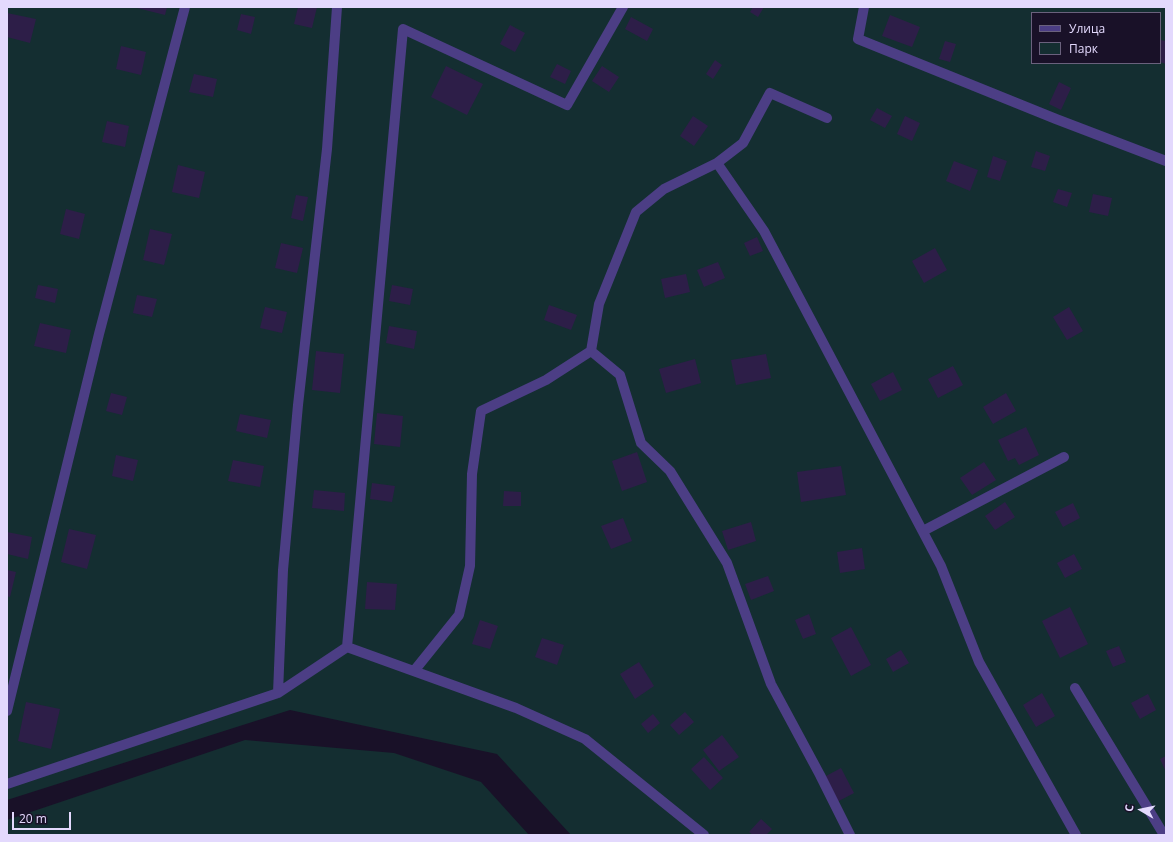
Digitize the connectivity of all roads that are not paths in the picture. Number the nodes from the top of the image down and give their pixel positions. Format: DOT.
graph roads {
  1 [pos="185,7"];
  2 [pos="337,7"];
  3 [pos="623,7"];
  4 [pos="864,7"];
  5 [pos="827,118"];
  6 [pos="1166,161"];
  7 [pos="717,163"];
  8 [pos="591,351"];
  9 [pos="1064,457"];
  10 [pos="923,530"];
  11 [pos="347,647"];
  12 [pos="414,671"];
  13 [pos="1075,688"];
  14 [pos="278,693"];
  15 [pos="7,711"];
  16 [pos="7,784"];
  17 [pos="704,835"];
  18 [pos="850,835"];
  19 [pos="1076,835"];
  20 [pos="1164,835"];
  1 -- 15 [label="street"];
  2 -- 14 [label="street"];
  3 -- 11 [label="street"];
  4 -- 6 [label="street"];
  5 -- 7 [label="street"];
  7 -- 8 [label="street"];
  7 -- 10 [label="street"];
  8 -- 12 [label="street"];
  8 -- 18 [label="street"];
  9 -- 10 [label="street"];
  10 -- 19 [label="street"];
  11 -- 12 [label="street"];
  11 -- 14 [label="street"];
  12 -- 17 [label="street"];
  13 -- 20 [label="street"];
  14 -- 16 [label="street"];
}
